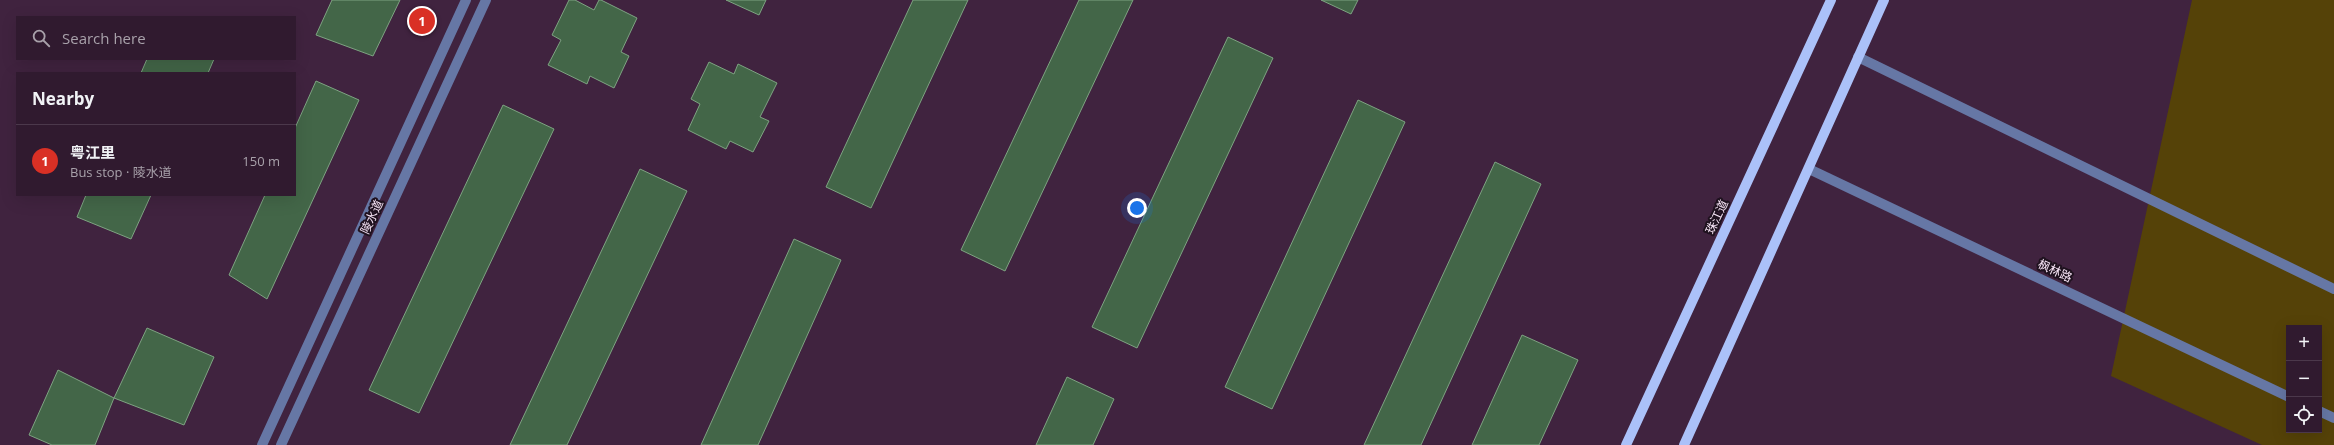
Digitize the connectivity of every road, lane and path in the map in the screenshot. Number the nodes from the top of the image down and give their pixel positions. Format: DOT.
graph roads {
  1 [pos="466,0"];
  2 [pos="486,0"];
  3 [pos="1832,0"];
  4 [pos="1884,0"];
  5 [pos="1858,57"];
  6 [pos="1809,169"];
  7 [pos="2334,289"];
  8 [pos="2286,396"];
  9 [pos="2322,412"];
  10 [pos="2334,418"];
  11 [pos="262,445"];
  12 [pos="281,445"];
  13 [pos="1626,445"];
  14 [pos="1684,445"];
  1 -- 11 [label="street, 陵水道"];
  2 -- 12 [label="street, 陵水道"];
  3 -- 13 [label="main road, 珠江道"];
  4 -- 5 [label="main road"];
  5 -- 6 [label="main road"];
  5 -- 7 [label="street"];
  6 -- 8 [label="street, 枫林路"];
  6 -- 14 [label="main road"];
  9 -- 10 [label="street"];
}
